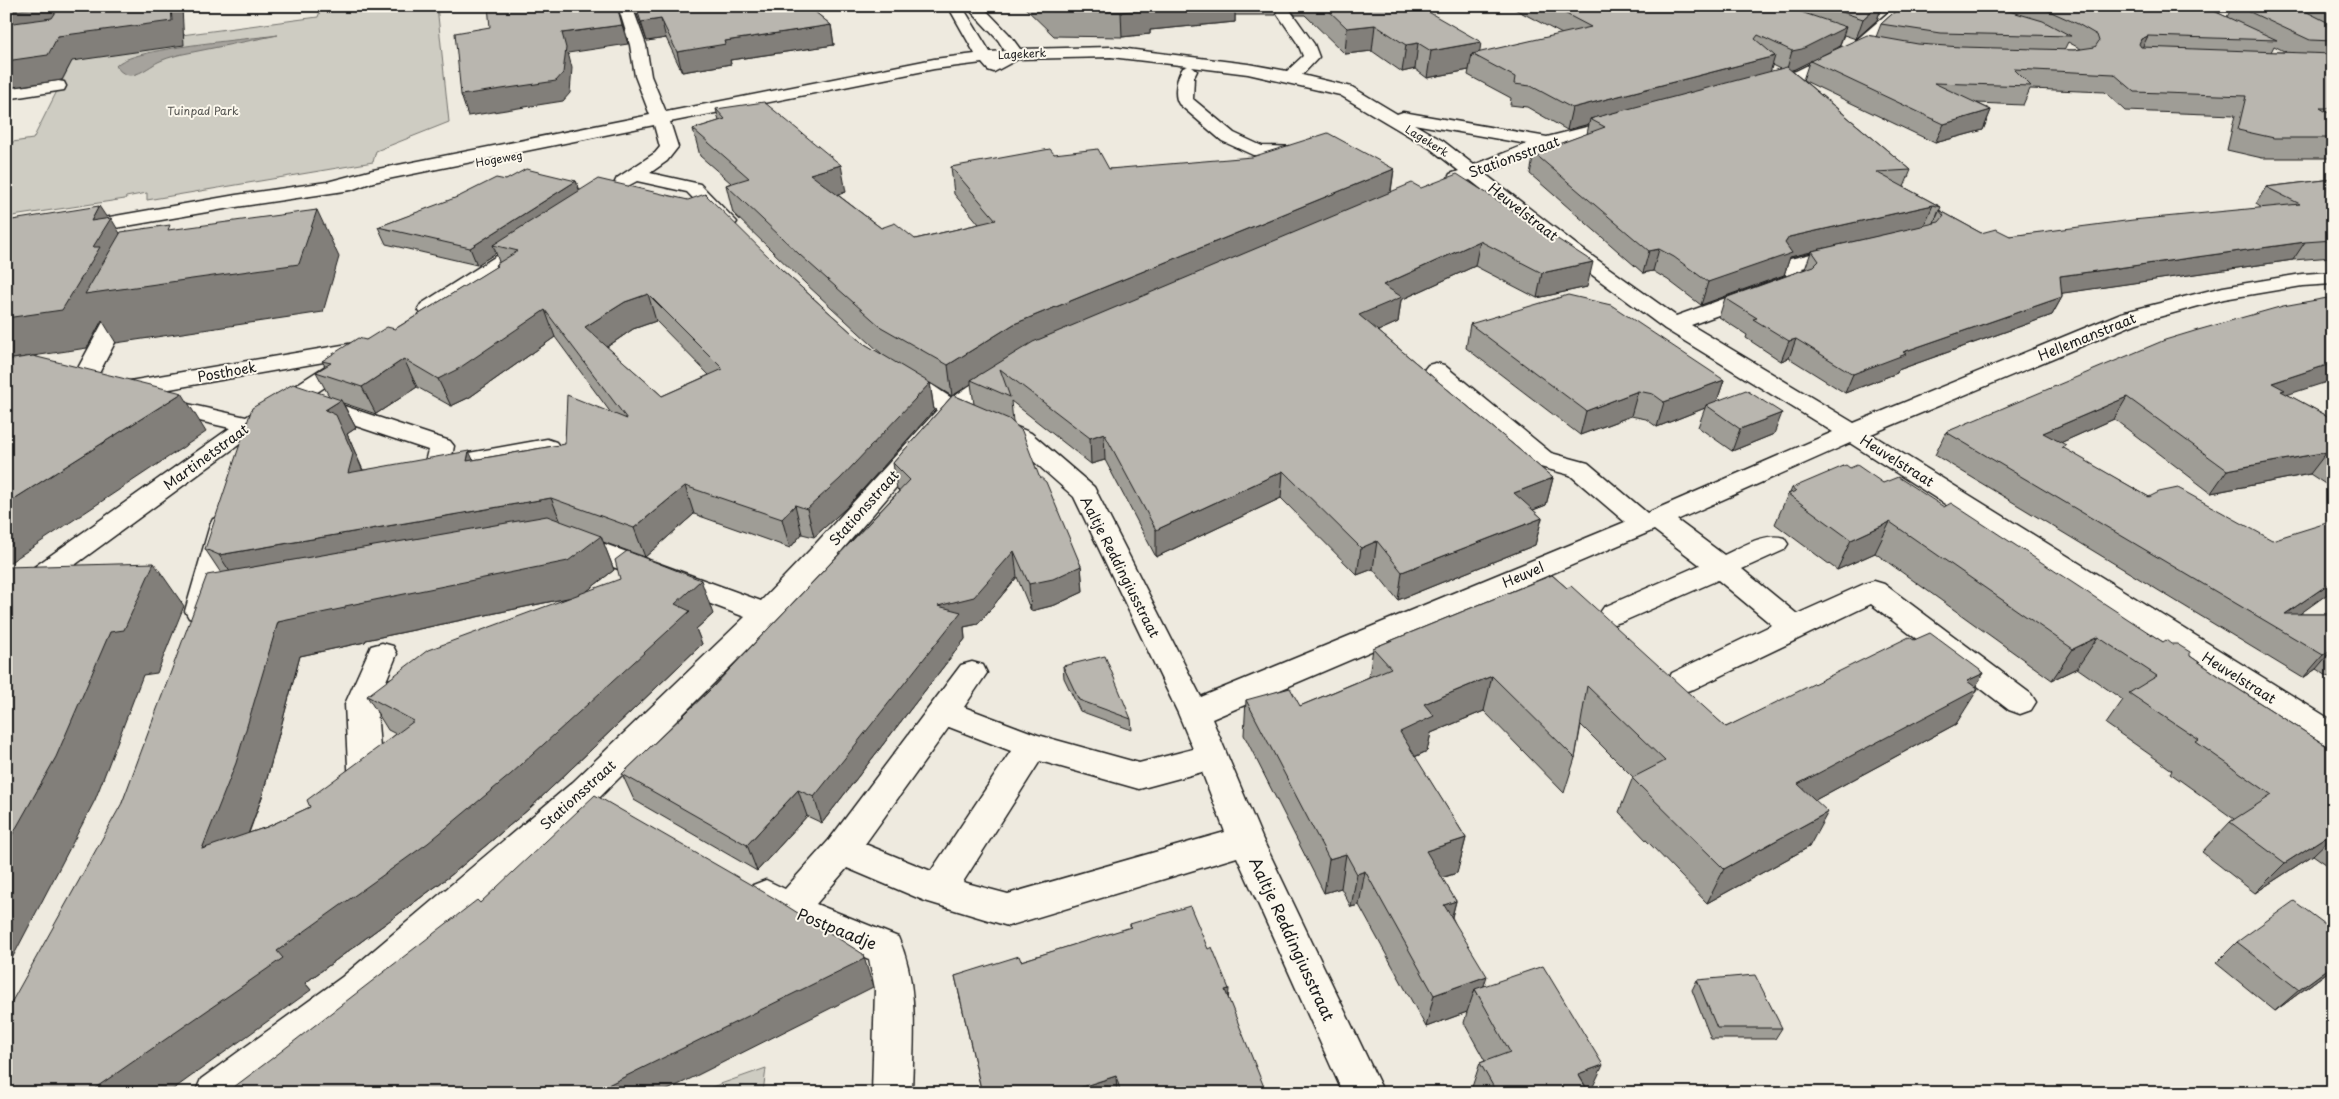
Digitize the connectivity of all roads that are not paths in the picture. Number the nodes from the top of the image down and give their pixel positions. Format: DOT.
graph roads {
  1 [pos="624,6"];
  2 [pos="973,6"];
  3 [pos="1280,6"];
  4 [pos="1905,6"];
  5 [pos="2305,6"];
  6 [pos="955,8"];
  7 [pos="2274,10"];
  8 [pos="2186,12"];
  9 [pos="2201,18"];
  10 [pos="2300,24"];
  11 [pos="2228,31"];
  12 [pos="1842,41"];
  13 [pos="1859,46"];
  14 [pos="1881,51"];
  15 [pos="1015,54"];
  16 [pos="989,62"];
  17 [pos="1189,71"];
  18 [pos="1291,77"];
  19 [pos="58,86"];
  20 [pos="1746,90"];
  21 [pos="6,94"];
  22 [pos="1381,112"];
  23 [pos="1634,120"];
  24 [pos="662,124"];
  25 [pos="1549,142"];
  26 [pos="1324,152"];
  27 [pos="1472,171"];
  28 [pos="634,175"];
  29 [pos="1438,187"];
  30 [pos="609,191"];
  31 [pos="189,209"];
  32 [pos="6,231"];
  33 [pos="544,234"];
  34 [pos="742,236"];
  35 [pos="6,241"];
  36 [pos="1866,247"];
  37 [pos="137,277"];
  38 [pos="2333,278"];
  39 [pos="414,320"];
  40 [pos="1673,324"];
  41 [pos="377,344"];
  42 [pos="1018,367"];
  43 [pos="886,369"];
  44 [pos="1436,370"];
  45 [pos="81,385"];
  46 [pos="294,397"];
  47 [pos="952,408"];
  48 [pos="250,425"];
  49 [pos="1852,432"];
  50 [pos="547,447"];
  51 [pos="1650,521"];
  52 [pos="544,542"];
  53 [pos="1774,544"];
  54 [pos="641,566"];
  55 [pos="1721,567"];
  56 [pos="618,584"];
  57 [pos="6,601"];
  58 [pos="766,614"];
  59 [pos="1614,614"];
  60 [pos="1794,627"];
  61 [pos="188,639"];
  62 [pos="382,654"];
  63 [pos="972,673"];
  64 [pos="426,678"];
  65 [pos="1683,682"];
  66 [pos="2020,702"];
  67 [pos="361,704"];
  68 [pos="945,713"];
  69 [pos="1194,713"];
  70 [pos="2333,738"];
  71 [pos="1032,746"];
  72 [pos="1210,757"];
  73 [pos="366,787"];
  74 [pos="1246,840"];
  75 [pos="840,850"];
  76 [pos="738,880"];
  77 [pos="938,890"];
  78 [pos="789,910"];
  79 [pos="215,1093"];
  80 [pos="892,1093"];
  81 [pos="1364,1093"];
  1 -- 24 [label="street"];
  2 -- 15 [label="street"];
  3 -- 18 [label="street"];
  4 -- 13 [label="street"];
  5 -- 7 [label="street"];
  6 -- 16 [label="street"];
  7 -- 9 [label="street"];
  7 -- 10 [label="street"];
  8 -- 9 [label="street"];
  9 -- 11 [label="street"];
  12 -- 13 [label="street"];
  13 -- 14 [label="street"];
  13 -- 20 [label="street"];
  15 -- 16 [label="street, Lagekerk"];
  15 -- 18 [label="street, Lagekerk"];
  16 -- 17 [label="street, Lagekerk"];
  16 -- 24 [label="street, Lagekerk"];
  17 -- 22 [label="street, Lagekerk"];
  17 -- 26 [label="street"];
  18 -- 22 [label="street, Lagekerk"];
  19 -- 21 [label="street"];
  22 -- 25 [label="street"];
  22 -- 27 [label="street, Lagekerk"];
  23 -- 25 [label="street, Stationsstraat"];
  24 -- 28 [label="street"];
  24 -- 31 [label="street, Hogeweg"];
  25 -- 27 [label="street, Stationsstraat"];
  27 -- 29 [label="street, Stationsstraat"];
  27 -- 40 [label="street, Heuvelstraat"];
  28 -- 30 [label="street"];
  28 -- 34 [label="street"];
  31 -- 32 [label="street, Hogeweg"];
  31 -- 35 [label="street, Hogeweg"];
  33 -- 39 [label="street"];
  36 -- 40 [label="street"];
  37 -- 45 [label="street"];
  38 -- 49 [label="street, Hellemanstraat"];
  40 -- 49 [label="street, Heuvelstraat"];
  41 -- 45 [label="street, Posthoek"];
  41 -- 46 [label="street, Martinetstraat"];
  42 -- 47 [label="street, Stationsstraat"];
  43 -- 47 [label="street, Aaltje Reddingiusstraat"];
  44 -- 51 [label="street"];
  45 -- 48 [label="street"];
  46 -- 48 [label="street, Martinetstraat"];
  46 -- 50 [label="street"];
  47 -- 58 [label="street, Stationsstraat"];
  47 -- 69 [label="street, Aaltje Reddingiusstraat"];
  48 -- 57 [label="street, Martinetstraat"];
  48 -- 61 [label="street"];
  49 -- 51 [label="street, Heuvel"];
  49 -- 70 [label="street, Heuvelstraat"];
  51 -- 55 [label="street"];
  51 -- 69 [label="street, Heuvel"];
  52 -- 54 [label="street"];
  53 -- 55 [label="street"];
  54 -- 56 [label="street"];
  54 -- 58 [label="street"];
  55 -- 59 [label="street"];
  55 -- 60 [label="street"];
  58 -- 79 [label="street, Stationsstraat"];
  60 -- 65 [label="street"];
  60 -- 66 [label="street"];
  62 -- 67 [label="street"];
  63 -- 68 [label="street"];
  64 -- 67 [label="street"];
  67 -- 73 [label="street"];
  68 -- 71 [label="street"];
  68 -- 75 [label="street"];
  69 -- 72 [label="street, Aaltje Reddingiusstraat"];
  71 -- 72 [label="street"];
  71 -- 77 [label="street"];
  72 -- 74 [label="street, Aaltje Reddingiusstraat"];
  74 -- 77 [label="street"];
  74 -- 81 [label="street, Aaltje Reddingiusstraat"];
  75 -- 77 [label="street"];
  75 -- 78 [label="street"];
  76 -- 78 [label="street, Postpaadje"];
  78 -- 80 [label="street, Postpaadje"];
}
